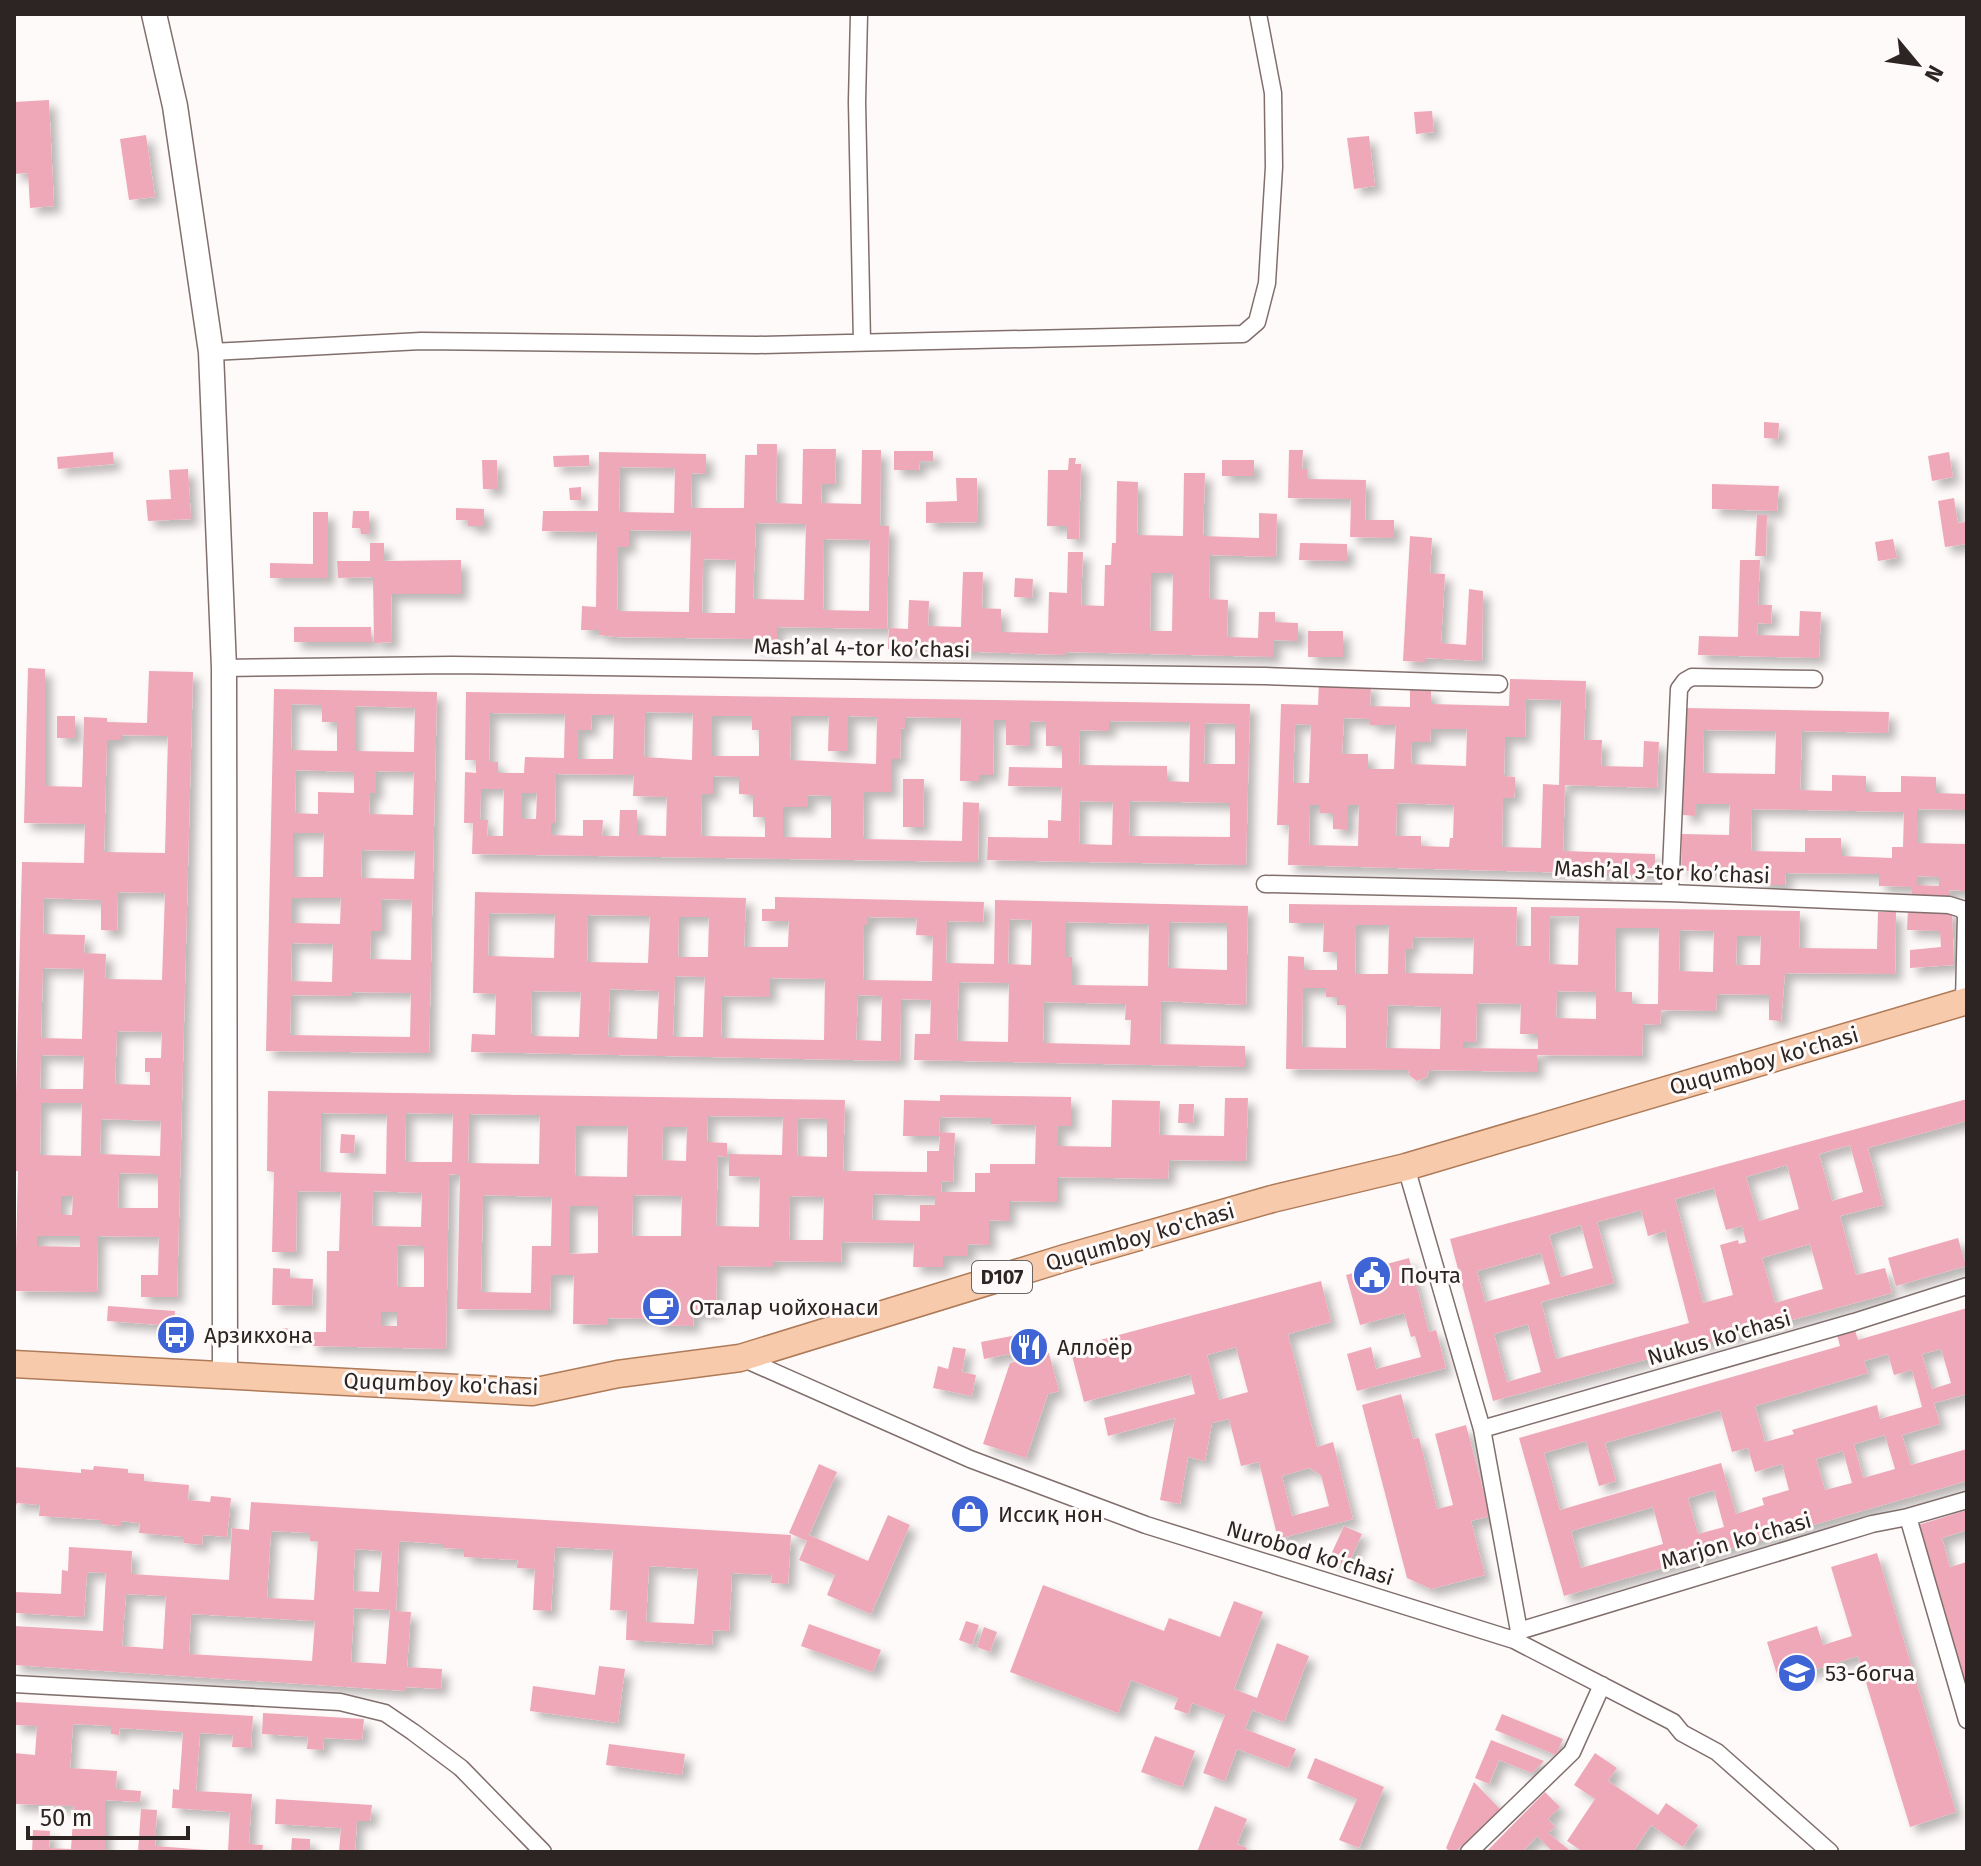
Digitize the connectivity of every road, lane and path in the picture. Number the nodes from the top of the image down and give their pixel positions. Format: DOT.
graph roads {
  1 [pos="154,14"];
  2 [pos="859,14"];
  3 [pos="1258,14"];
  4 [pos="862,342"];
  5 [pos="211,352"];
  6 [pos="224,668"];
  7 [pos="1814,679"];
  8 [pos="1499,684"];
  9 [pos="1265,884"];
  10 [pos="1670,893"];
  11 [pos="1966,1002"];
  12 [pos="1406,1167"];
  13 [pos="1967,1286"];
  14 [pos="740,1358"];
  15 [pos="14,1364"];
  16 [pos="225,1376"];
  17 [pos="1482,1429"];
  18 [pos="1967,1500"];
  19 [pos="1908,1517"];
  20 [pos="1516,1636"];
  21 [pos="14,1684"];
  22 [pos="1602,1685"];
  23 [pos="1967,1720"];
  24 [pos="543,1852"];
  25 [pos="1469,1852"];
  26 [pos="1830,1852"];
  1 -- 5 [label="street"];
  2 -- 4 [label="street"];
  3 -- 4 [label="street"];
  4 -- 5 [label="street"];
  5 -- 6 [label="street"];
  6 -- 8 [label="street, Mashʼal 4-tor koʼchasi"];
  6 -- 16 [label="street"];
  7 -- 10 [label="street"];
  9 -- 10 [label="street, Mashʼal 3-tor koʼchasi"];
  10 -- 11 [label="street, Mashʼal 3-tor koʼchasi"];
  11 -- 12 [label="main road, Ququmboy ko'chasi / D107"];
  12 -- 14 [label="main road, Ququmboy ko'chasi / D107"];
  12 -- 17 [label="street"];
  13 -- 17 [label="street, Nukus ko'chasi"];
  14 -- 16 [label="main road, Ququmboy ko'chasi / D107"];
  14 -- 20 [label="street, Nurobod koʻchasi"];
  15 -- 16 [label="main road, Ququmboy ko'chasi / D107"];
  17 -- 20 [label="street"];
  18 -- 19 [label="street, Marjon koʻchasi"];
  19 -- 20 [label="street, Marjon koʻchasi"];
  19 -- 23 [label="street"];
  20 -- 22 [label="street, Nurobod koʻchasi"];
  21 -- 24 [label="street"];
  22 -- 25 [label="street"];
  22 -- 26 [label="street, Nurobod koʻchasi"];
}
